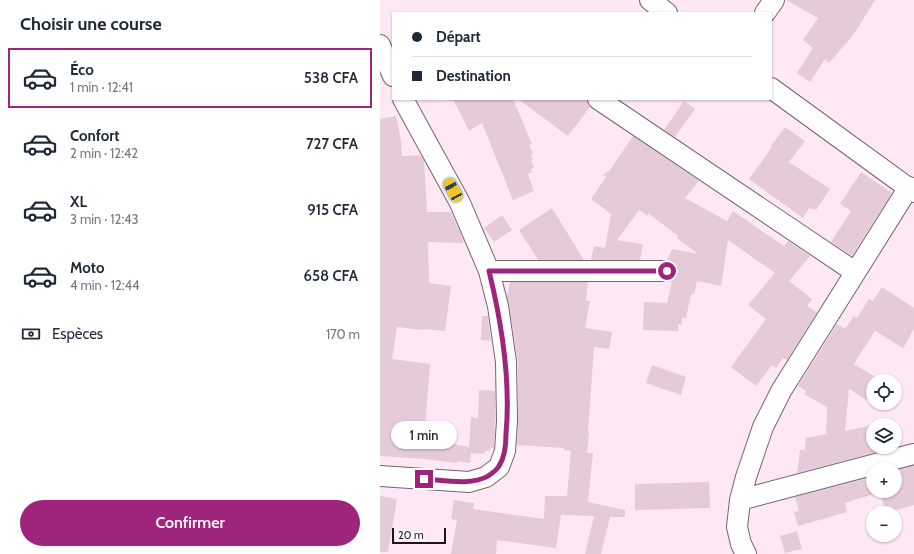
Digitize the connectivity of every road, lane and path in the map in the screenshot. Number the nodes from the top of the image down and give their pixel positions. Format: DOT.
graph roads {
  1 [pos="650,0"];
  2 [pos="774,0"];
  3 [pos="667,12"];
  4 [pos="766,12"];
  5 [pos="380,45"];
  6 [pos="392,74"];
  7 [pos="772,89"];
  8 [pos="404,100"];
  9 [pos="599,100"];
  10 [pos="911,190"];
  11 [pos="489,271"];
  12 [pos="667,271"];
  13 [pos="855,272"];
  14 [pos="914,454"];
  15 [pos="380,476"];
  16 [pos="740,500"];
  17 [pos="746,554"];
  1 -- 3 [label="street"];
  2 -- 4 [label="street"];
  5 -- 6 [label="street"];
  7 -- 10 [label="street"];
  8 -- 11 [label="street"];
  9 -- 13 [label="street"];
  10 -- 13 [label="street"];
  11 -- 12 [label="street"];
  11 -- 15 [label="street"];
  13 -- 16 [label="street"];
  14 -- 16 [label="street"];
  16 -- 17 [label="street"];
}
